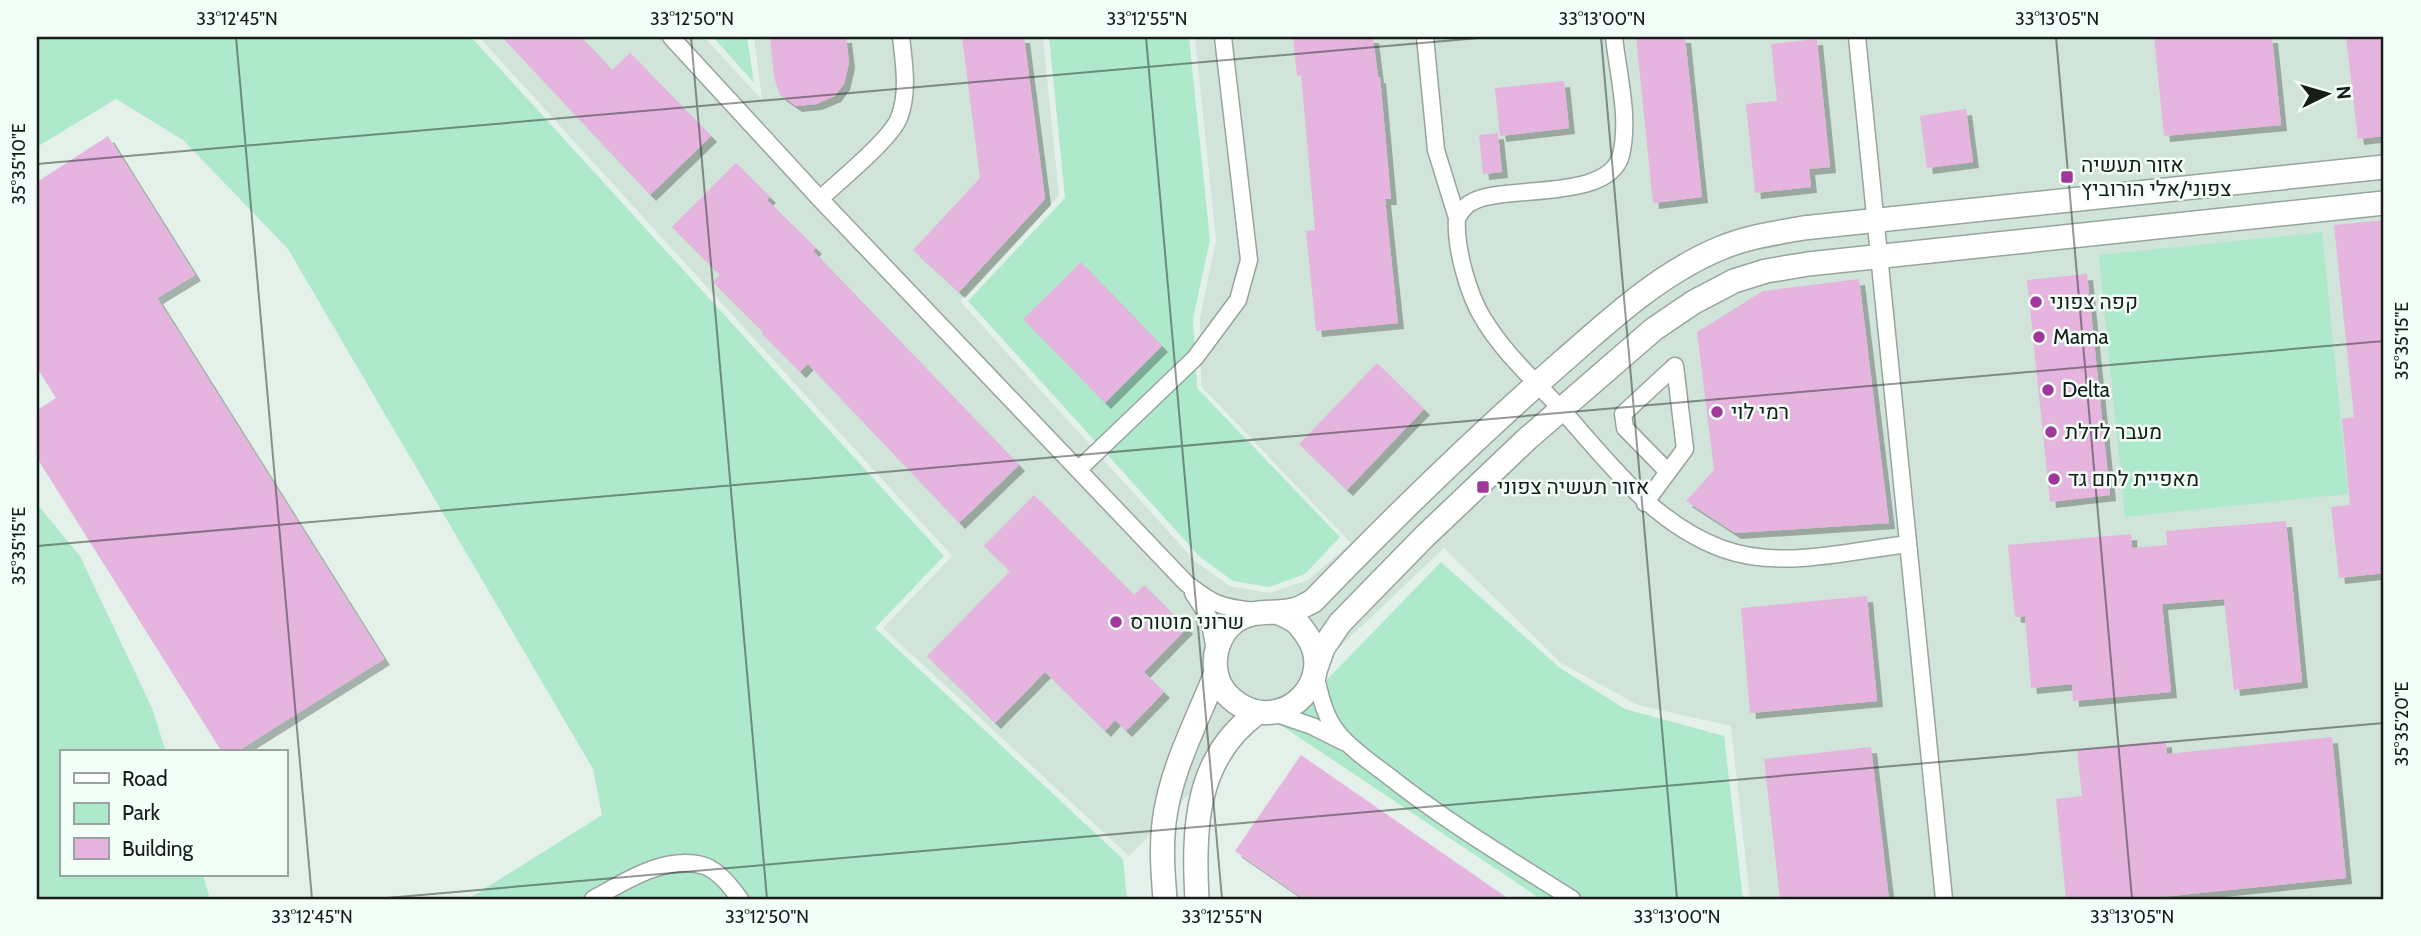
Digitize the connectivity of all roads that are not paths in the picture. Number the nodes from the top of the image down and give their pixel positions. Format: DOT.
graph roads {
  1 [pos="671,37"];
  2 [pos="901,37"];
  3 [pos="1223,37"];
  4 [pos="1425,37"];
  5 [pos="1614,37"];
  6 [pos="1857,37"];
  7 [pos="2384,167"];
  8 [pos="820,200"];
  9 [pos="2384,202"];
  10 [pos="1457,218"];
  11 [pos="1875,220"];
  12 [pos="1879,256"];
  13 [pos="1537,384"];
  14 [pos="1561,410"];
  15 [pos="1078,470"];
  16 [pos="1668,472"];
  17 [pos="1645,503"];
  18 [pos="1908,544"];
  19 [pos="1186,583"];
  20 [pos="1268,612"];
  21 [pos="1216,665"];
  22 [pos="1315,671"];
  23 [pos="1266,713"];
  24 [pos="1352,746"];
  25 [pos="593,899"];
  26 [pos="740,899"];
  27 [pos="1165,899"];
  28 [pos="1197,899"];
  29 [pos="1572,899"];
  30 [pos="1944,899"];
  1 -- 8 [label="street"];
  2 -- 8 [label="street"];
  3 -- 15 [label="street"];
  4 -- 10 [label="street"];
  5 -- 10 [label="street"];
  6 -- 11 [label="street"];
  7 -- 11 [label="street"];
  8 -- 15 [label="street"];
  9 -- 12 [label="street"];
  10 -- 13 [label="street"];
  11 -- 12 [label="street"];
  11 -- 13 [label="street"];
  12 -- 14 [label="street"];
  12 -- 18 [label="street"];
  13 -- 14 [label="street"];
  13 -- 20 [label="street"];
  14 -- 17 [label="street"];
  14 -- 22 [label="street"];
  15 -- 19 [label="street"];
  16 -- 16 [label="street"];
  16 -- 17 [label="street"];
  17 -- 18 [label="street"];
  18 -- 30 [label="street"];
  19 -- 20 [label="street"];
  19 -- 21 [label="street"];
  20 -- 21 [label="street"];
  20 -- 22 [label="street"];
  21 -- 23 [label="street"];
  21 -- 27 [label="street"];
  22 -- 23 [label="street"];
  22 -- 24 [label="street"];
  23 -- 24 [label="street"];
  23 -- 28 [label="street"];
  24 -- 29 [label="street"];
  25 -- 26 [label="street"];
}
